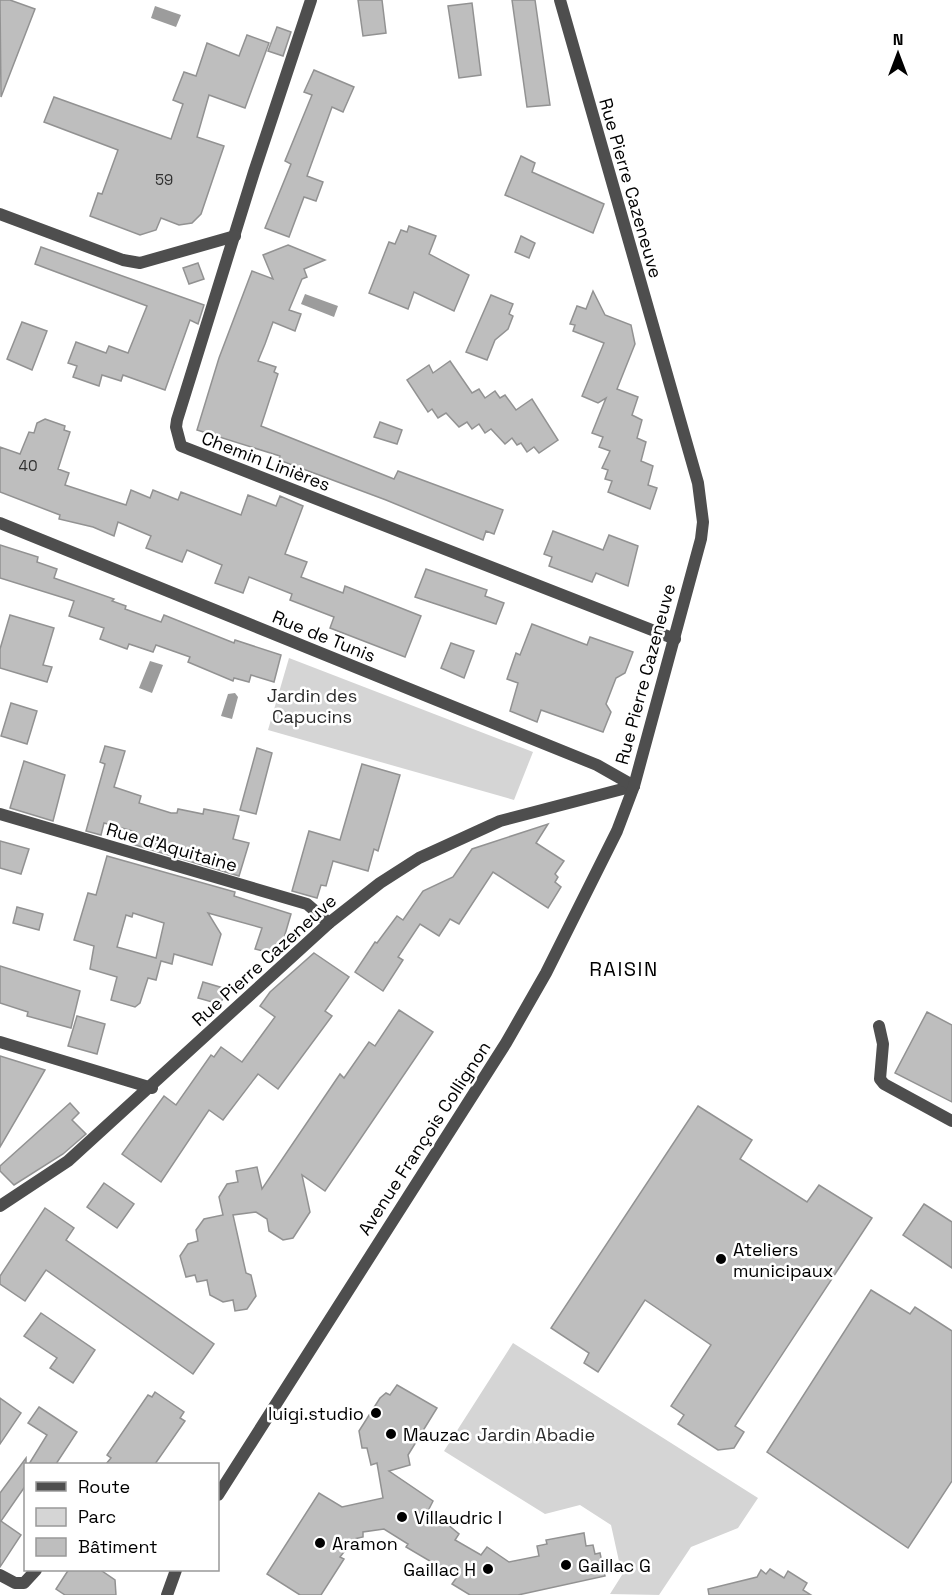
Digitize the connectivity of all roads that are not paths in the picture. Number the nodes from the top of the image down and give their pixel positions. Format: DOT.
graph roads {
  1 [pos="311,0"];
  2 [pos="560,0"];
  3 [pos="0,214"];
  4 [pos="235,236"];
  5 [pos="0,523"];
  6 [pos="675,639"];
  7 [pos="634,786"];
  8 [pos="0,814"];
  9 [pos="329,923"];
  10 [pos="879,1026"];
  11 [pos="0,1042"];
  12 [pos="152,1088"];
  13 [pos="952,1121"];
  14 [pos="0,1206"];
  15 [pos="219,1493"];
  16 [pos="34,1571"];
  17 [pos="175,1571"];
  18 [pos="0,1575"];
  19 [pos="167,1595"];
  1 -- 4 [label="street, Chemin Linières"];
  2 -- 6 [label="street, Rue Pierre Cazeneuve"];
  3 -- 4 [label="street"];
  4 -- 6 [label="street, Chemin Linières"];
  5 -- 7 [label="street, Rue de Tunis"];
  6 -- 7 [label="street, Rue Pierre Cazeneuve"];
  7 -- 9 [label="street, Rue Pierre Cazeneuve"];
  7 -- 15 [label="street, Avenue François Collignon"];
  8 -- 9 [label="street, Rue d'Aquitaine"];
  9 -- 12 [label="street, Rue Pierre Cazeneuve"];
  10 -- 13 [label="street"];
  11 -- 12 [label="street"];
  12 -- 14 [label="street, Rue Pierre Cazeneuve"];
  16 -- 18 [label="street"];
  17 -- 19 [label="street"];
}
